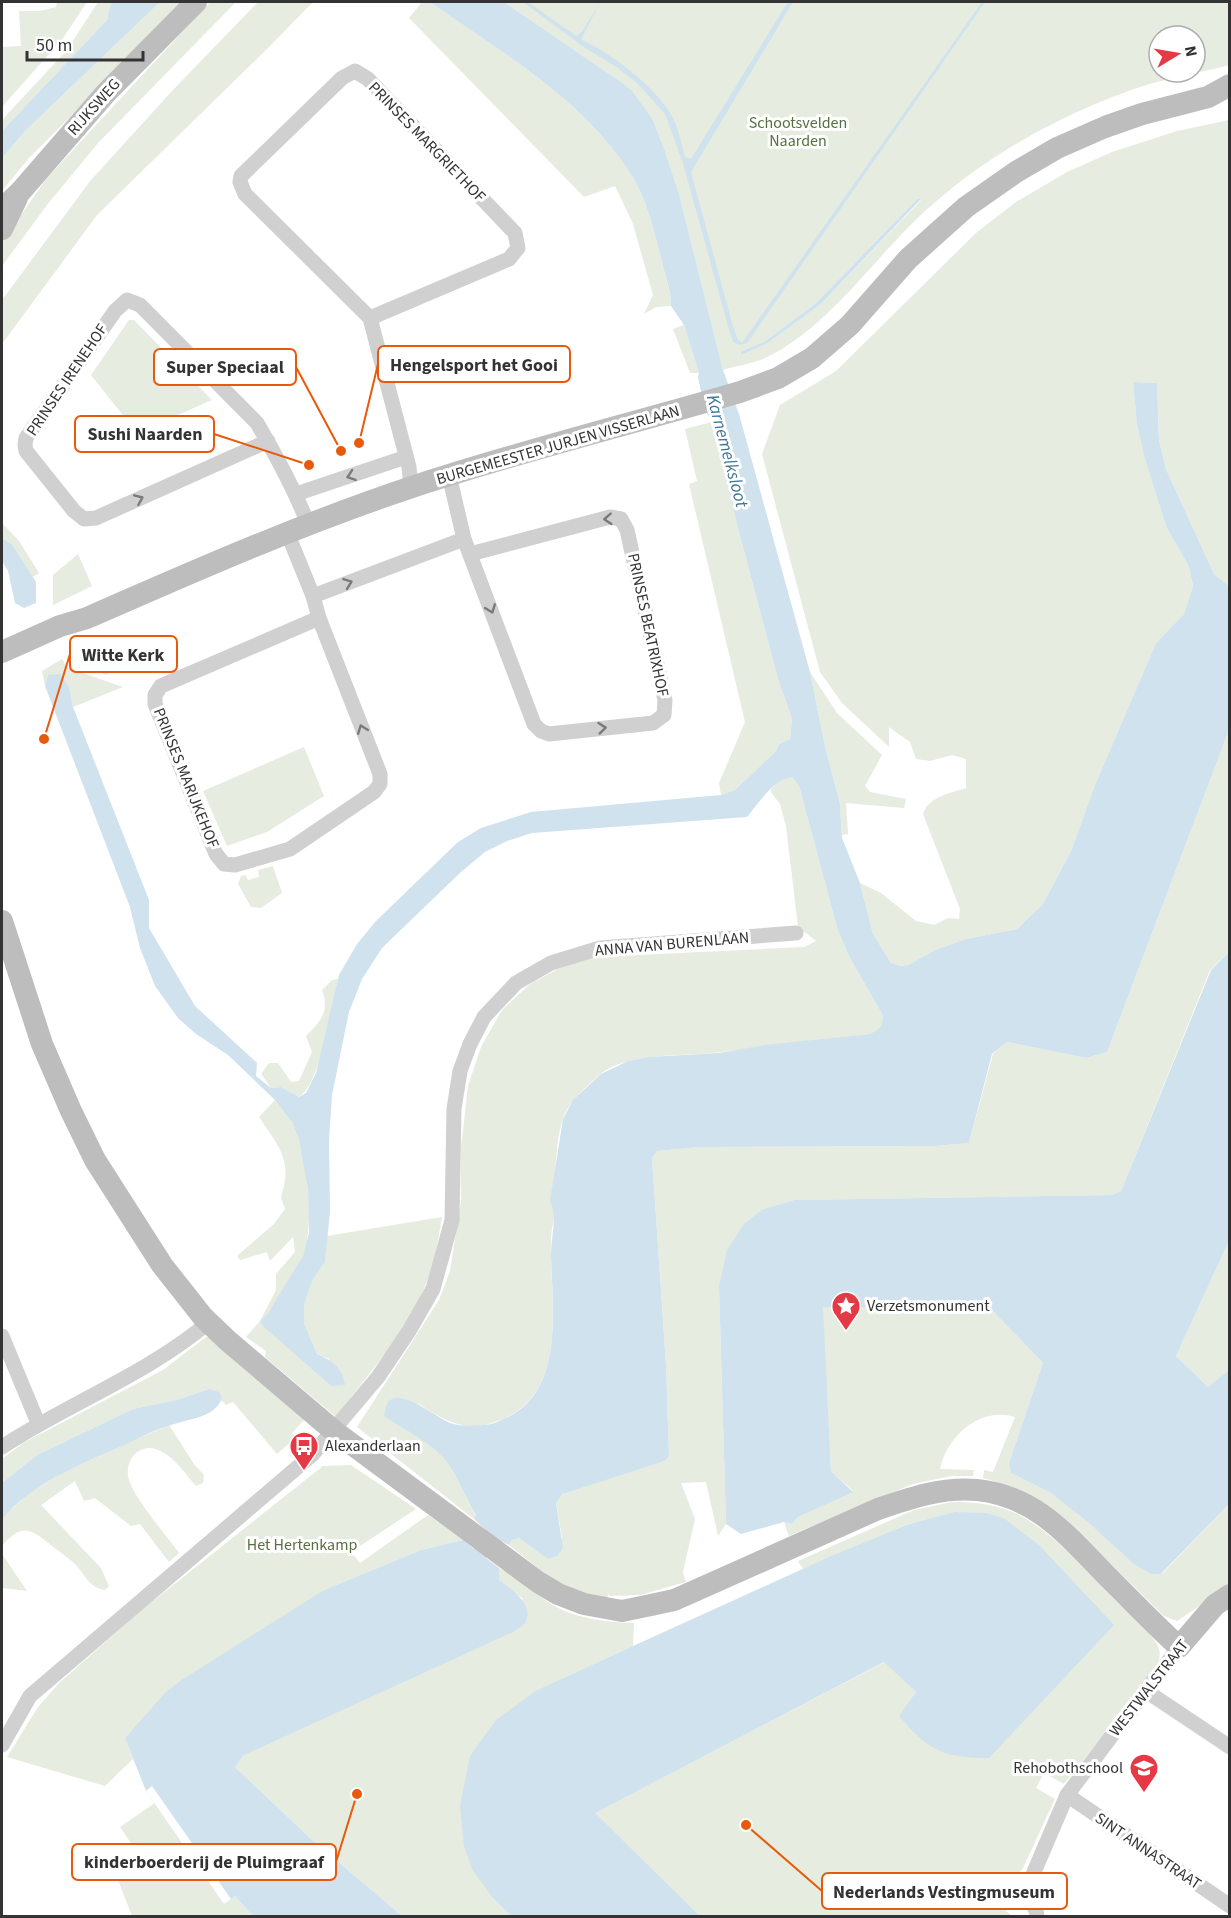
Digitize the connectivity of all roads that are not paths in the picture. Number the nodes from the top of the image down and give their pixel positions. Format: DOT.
graph roads {
  1 [pos="196,2"];
  2 [pos="1230,85"];
  3 [pos="1219,97"];
  4 [pos="21,191"];
  5 [pos="2,209"];
  6 [pos="2,229"];
  7 [pos="370,318"];
  8 [pos="268,441"];
  9 [pos="406,457"];
  10 [pos="449,475"];
  11 [pos="411,487"];
  12 [pos="296,494"];
  13 [pos="308,524"];
  14 [pos="287,532"];
  15 [pos="464,539"];
  16 [pos="470,554"];
  17 [pos="313,596"];
  18 [pos="87,618"];
  19 [pos="319,618"];
  20 [pos="2,651"];
  21 [pos="2,667"];
  22 [pos="2,921"];
  23 [pos="796,933"];
  24 [pos="7,953"];
  25 [pos="208,1322"];
  26 [pos="2,1336"];
  27 [pos="38,1423"];
  28 [pos="334,1431"];
  29 [pos="2,1447"];
  30 [pos="1225,1605"];
  31 [pos="1179,1647"];
  32 [pos="1146,1691"];
  33 [pos="2,1745"];
  34 [pos="1230,1747"];
  35 [pos="1067,1795"];
  36 [pos="1230,1906"];
  37 [pos="1040,1914"];
  1 -- 4 [label="street, RIJKSWEG"];
  2 -- 3 [label="street, BURGEMEESTER JURJEN VISSERLAAN"];
  3 -- 10 [label="street, BURGEMEESTER JURJEN VISSERLAAN"];
  4 -- 5 [label="street, RIJKSWEG"];
  4 -- 6 [label="street, RIJKSWEG"];
  7 -- 7 [label="street, PRINSES MARGRIETHOF"];
  7 -- 9 [label="street"];
  8 -- 8 [label="street, PRINSES IRENEHOF, one-way"];
  8 -- 12 [label="street, PRINSES IRENEHOF"];
  9 -- 11 [label="street"];
  9 -- 12 [label="street, one-way"];
  10 -- 11 [label="street, BURGEMEESTER JURJEN VISSERLAAN"];
  10 -- 15 [label="street, PRINSES BEATRIXHOF"];
  11 -- 13 [label="street, BURGEMEESTER JURJEN VISSERLAAN"];
  12 -- 13 [label="street, PRINSES IRENEHOF"];
  13 -- 14 [label="street, BURGEMEESTER JURJEN VISSERLAAN"];
  14 -- 17 [label="street, PRINSES MARIJKEHOF"];
  14 -- 18 [label="street, BURGEMEESTER JURJEN VISSERLAAN"];
  15 -- 16 [label="street, PRINSES BEATRIXHOF"];
  17 -- 15 [label="street, one-way"];
  16 -- 16 [label="street, PRINSES BEATRIXHOF, one-way"];
  17 -- 19 [label="street, PRINSES MARIJKEHOF"];
  18 -- 20 [label="street, BURGEMEESTER JURJEN VISSERLAAN"];
  18 -- 21 [label="street, BURGEMEESTER JURJEN VISSERLAAN"];
  19 -- 19 [label="street, PRINSES MARIJKEHOF, one-way"];
  22 -- 24 [label="street"];
  23 -- 28 [label="street, ANNA VAN BURENLAAN"];
  24 -- 25 [label="street"];
  25 -- 27 [label="street"];
  25 -- 28 [label="street"];
  26 -- 27 [label="street"];
  27 -- 29 [label="street"];
  28 -- 31 [label="street"];
  28 -- 33 [label="street"];
  30 -- 31 [label="street, WESTWALSTRAAT"];
  31 -- 32 [label="street, WESTWALSTRAAT"];
  32 -- 34 [label="street"];
  32 -- 35 [label="street, WESTWALSTRAAT"];
  35 -- 36 [label="street, SINT ANNASTRAAT"];
  35 -- 37 [label="street, WESTWALSTRAAT"];
}
